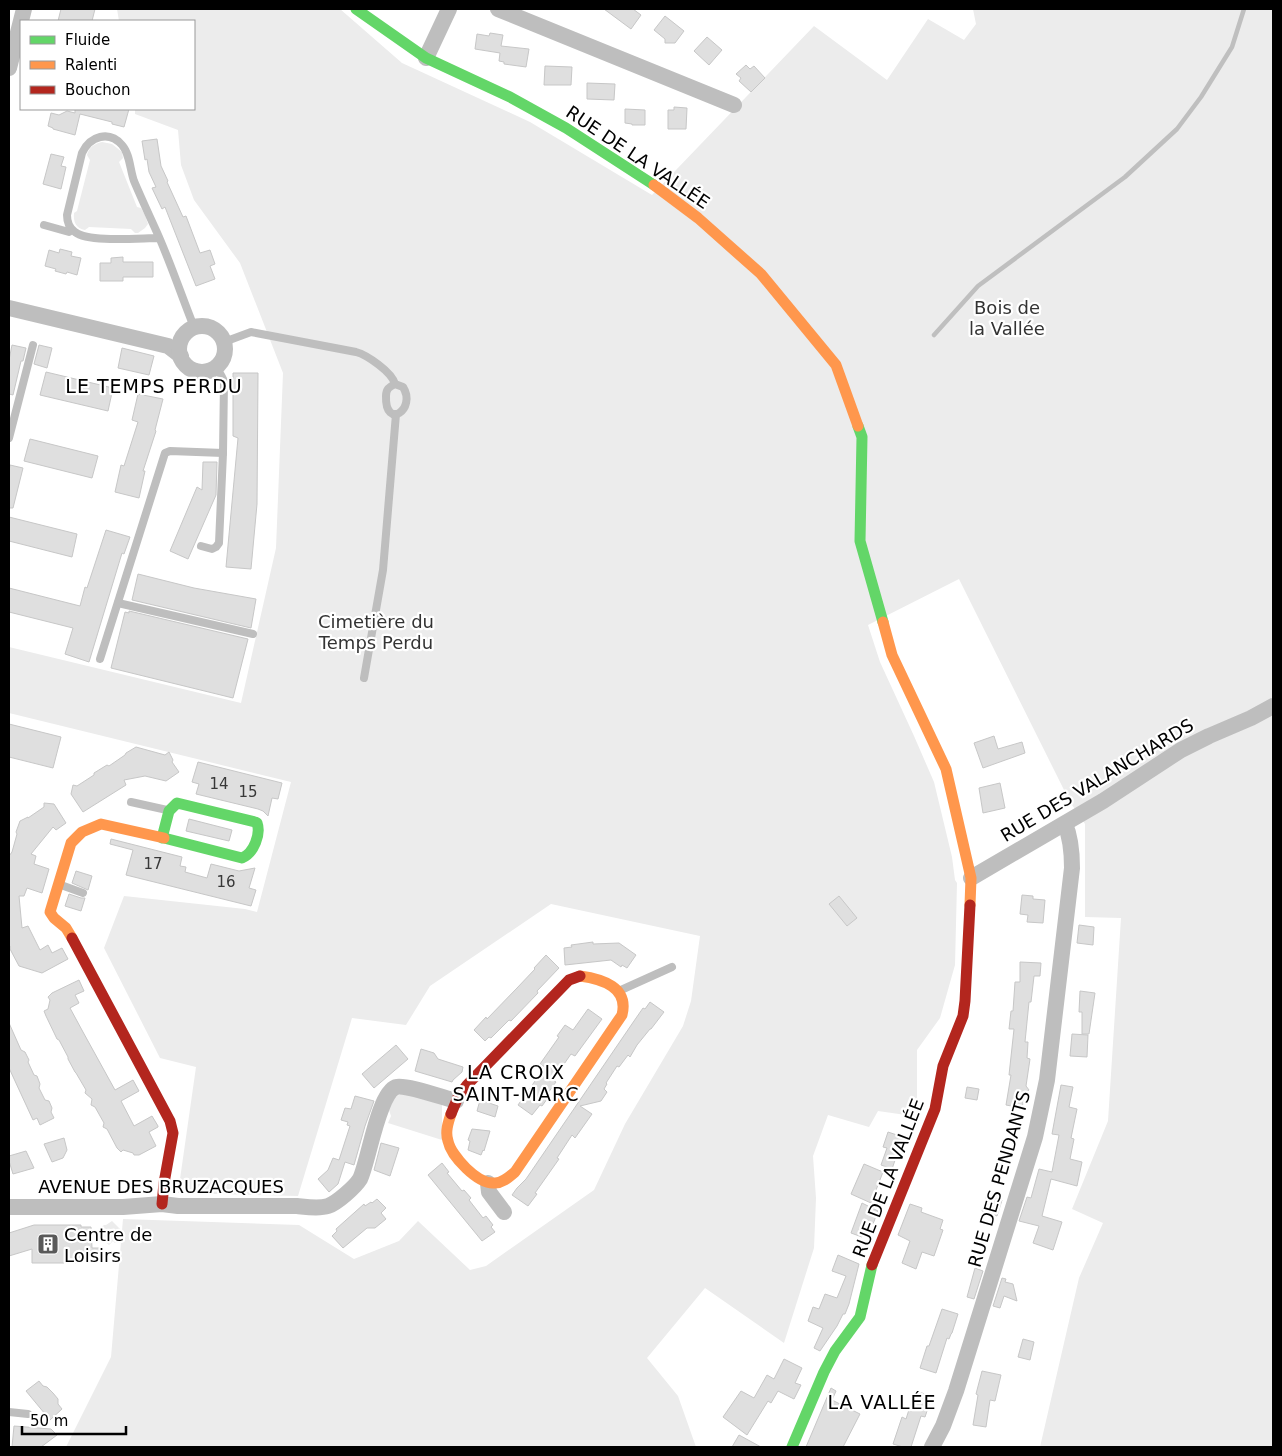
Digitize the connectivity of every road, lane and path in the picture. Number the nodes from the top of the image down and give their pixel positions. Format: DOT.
graph roads {
  1 [pos="356,9"];
  2 [pos="449,9"];
  3 [pos="498,9"];
  4 [pos="20,25"];
  5 [pos="20,52"];
  6 [pos="426,58"];
  7 [pos="9,68"];
  8 [pos="9,77"];
  9 [pos="734,105"];
  10 [pos="44,225"];
  11 [pos="72,230"];
  12 [pos="159,238"];
  13 [pos="9,308"];
  14 [pos="194,327"];
  15 [pos="224,342"];
  16 [pos="33,345"];
  17 [pos="176,347"];
  18 [pos="216,367"];
  19 [pos="394,384"];
  20 [pos="12,411"];
  21 [pos="396,414"];
  22 [pos="9,438"];
  23 [pos="223,453"];
  24 [pos="201,546"];
  25 [pos="118,603"];
  26 [pos="253,634"];
  27 [pos="100,659"];
  28 [pos="364,678"];
  29 [pos="1273,706"];
  30 [pos="131,802"];
  31 [pos="169,811"];
  32 [pos="1065,824"];
  33 [pos="162,838"];
  34 [pos="971,878"];
  35 [pos="58,884"];
  36 [pos="83,893"];
  37 [pos="672,967"];
  38 [pos="619,991"];
  39 [pos="456,1101"];
  40 [pos="488,1184"];
  41 [pos="162,1204"];
  42 [pos="9,1207"];
  43 [pos="504,1212"];
  44 [pos="9,1412"];
  45 [pos="28,1414"];
  46 [pos="792,1447"];
  47 [pos="932,1447"];
  1 -- 6 [label="street, RUE DE LA VALLÉE"];
  2 -- 6 [label="street"];
  3 -- 9 [label="street"];
  4 -- 7 [label="street"];
  5 -- 8 [label="street"];
  6 -- 34 [label="street, RUE DE LA VALLÉE"];
  10 -- 11 [label="lane"];
  11 -- 12 [label="lane"];
  11 -- 12 [label="lane"];
  12 -- 14 [label="lane"];
  13 -- 17 [label="street"];
  14 -- 15 [label="street"];
  14 -- 17 [label="street"];
  15 -- 18 [label="street"];
  15 -- 19 [label="lane"];
  16 -- 20 [label="lane"];
  17 -- 18 [label="street"];
  18 -- 23 [label="lane"];
  19 -- 21 [label="lane"];
  19 -- 21 [label="lane"];
  20 -- 22 [label="lane"];
  21 -- 28 [label="lane"];
  23 -- 24 [label="lane"];
  23 -- 25 [label="lane"];
  25 -- 26 [label="lane"];
  25 -- 27 [label="lane"];
  29 -- 32 [label="street, RUE DES VALANCHARDS"];
  30 -- 31 [label="lane"];
  31 -- 33 [label="street"];
  31 -- 33 [label="street"];
  32 -- 34 [label="street, RUE DES VALANCHARDS"];
  32 -- 47 [label="street, RUE DES PENDANTS"];
  33 -- 35 [label="street"];
  34 -- 46 [label="street, RUE DE LA VALLÉE"];
  35 -- 36 [label="lane"];
  35 -- 41 [label="street"];
  37 -- 38 [label="lane"];
  38 -- 39 [label="street"];
  38 -- 40 [label="street"];
  39 -- 40 [label="street"];
  39 -- 41 [label="street, AVENUE DES BRUZACQUES"];
  40 -- 43 [label="street"];
  41 -- 42 [label="street, AVENUE DES BRUZACQUES"];
  44 -- 45 [label="lane"];
}
